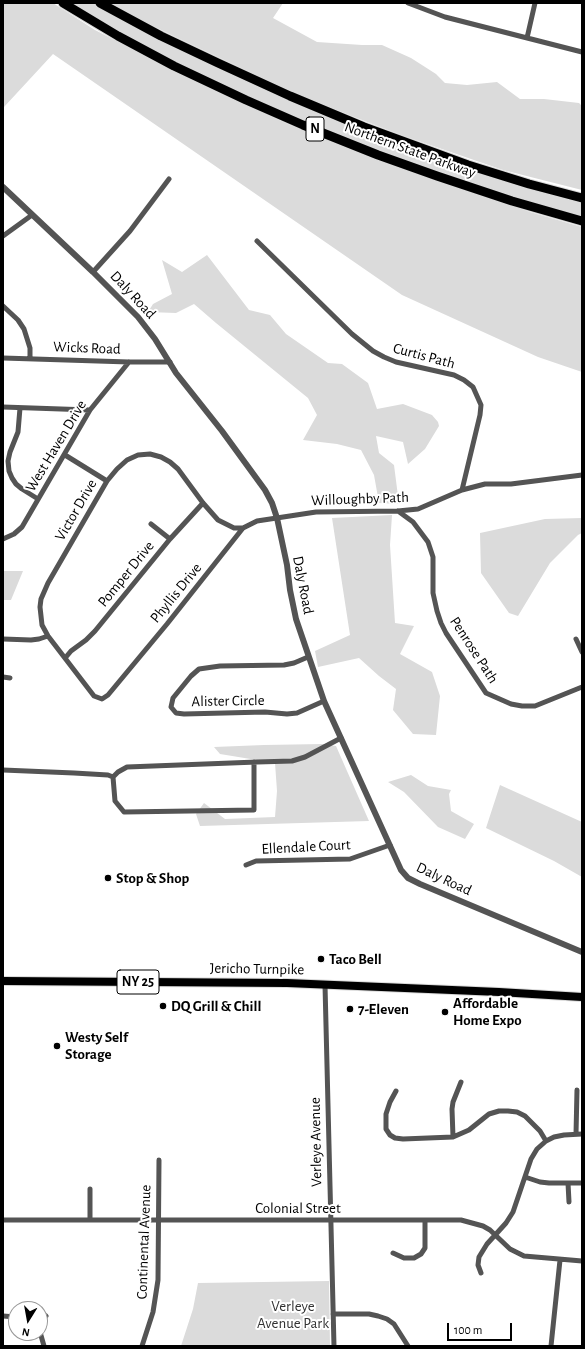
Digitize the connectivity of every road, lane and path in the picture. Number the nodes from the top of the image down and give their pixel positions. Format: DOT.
graph roads {
  1 [pos="63,3"];
  2 [pos="100,3"];
  3 [pos="408,3"];
  4 [pos="535,3"];
  5 [pos="527,38"];
  6 [pos="582,52"];
  7 [pos="169,180"];
  8 [pos="3,187"];
  9 [pos="582,198"];
  10 [pos="32,215"];
  11 [pos="582,222"];
  12 [pos="3,236"];
  13 [pos="257,241"];
  14 [pos="93,272"];
  15 [pos="3,306"];
  16 [pos="3,358"];
  17 [pos="30,358"];
  18 [pos="129,362"];
  19 [pos="170,362"];
  20 [pos="3,408"];
  21 [pos="20,408"];
  22 [pos="90,410"];
  23 [pos="65,455"];
  24 [pos="582,474"];
  25 [pos="108,481"];
  26 [pos="462,490"];
  27 [pos="38,499"];
  28 [pos="203,503"];
  29 [pos="398,511"];
  30 [pos="277,518"];
  31 [pos="152,524"];
  32 [pos="242,528"];
  33 [pos="3,539"];
  34 [pos="170,539"];
  35 [pos="48,636"];
  36 [pos="3,639"];
  37 [pos="576,640"];
  38 [pos="582,652"];
  39 [pos="66,657"];
  40 [pos="308,657"];
  41 [pos="3,677"];
  42 [pos="10,678"];
  43 [pos="582,687"];
  44 [pos="102,699"];
  45 [pos="324,700"];
  46 [pos="341,738"];
  47 [pos="254,762"];
  48 [pos="3,770"];
  49 [pos="113,777"];
  50 [pos="390,845"];
  51 [pos="246,865"];
  52 [pos="582,952"];
  53 [pos="3,981"];
  54 [pos="325,985"];
  55 [pos="582,997"];
  56 [pos="461,1082"];
  57 [pos="577,1090"];
  58 [pos="396,1091"];
  59 [pos="576,1134"];
  60 [pos="582,1134"];
  61 [pos="453,1136"];
  62 [pos="546,1141"];
  63 [pos="159,1160"];
  64 [pos="525,1177"];
  65 [pos="568,1183"];
  66 [pos="582,1183"];
  67 [pos="90,1189"];
  68 [pos="569,1202"];
  69 [pos="3,1220"];
  70 [pos="90,1220"];
  71 [pos="159,1220"];
  72 [pos="330,1220"];
  73 [pos="425,1220"];
  74 [pos="494,1234"];
  75 [pos="393,1253"];
  76 [pos="560,1260"];
  77 [pos="582,1261"];
  78 [pos="480,1273"];
  79 [pos="333,1314"];
  80 [pos="142,1346"];
  81 [pos="334,1346"];
  82 [pos="408,1346"];
  83 [pos="551,1346"];
  1 -- 11 [label="highway, Northern State Parkway / N"];
  2 -- 9 [label="highway, Northern State Parkway / N"];
  3 -- 5 [label="street"];
  4 -- 5 [label="street"];
  5 -- 6 [label="street"];
  7 -- 14 [label="street"];
  8 -- 10 [label="street, Daly Road"];
  10 -- 12 [label="street"];
  10 -- 14 [label="street, Daly Road"];
  13 -- 26 [label="street, Curtis Path"];
  14 -- 19 [label="street, Daly Road"];
  15 -- 17 [label="street"];
  16 -- 17 [label="street, Wicks Road"];
  17 -- 18 [label="street, Wicks Road"];
  18 -- 19 [label="street, Wicks Road"];
  18 -- 22 [label="street, West Haven Drive"];
  19 -- 30 [label="street, Daly Road"];
  20 -- 21 [label="street"];
  21 -- 22 [label="street"];
  21 -- 27 [label="street"];
  22 -- 23 [label="street, West Haven Drive"];
  23 -- 25 [label="street"];
  23 -- 27 [label="street, West Haven Drive"];
  24 -- 26 [label="street, Willoughby Path"];
  25 -- 28 [label="street, Victor Drive"];
  25 -- 35 [label="street, Victor Drive"];
  26 -- 29 [label="street, Willoughby Path"];
  27 -- 33 [label="street, West Haven Drive"];
  28 -- 32 [label="street, Victor Drive"];
  28 -- 34 [label="street, Pomper Drive"];
  29 -- 30 [label="street, Willoughby Path"];
  29 -- 43 [label="street, Penrose Path"];
  30 -- 32 [label="street, Phyllis Drive"];
  30 -- 40 [label="street, Daly Road"];
  31 -- 34 [label="street"];
  32 -- 44 [label="street, Phyllis Drive"];
  34 -- 39 [label="street, Pomper Drive"];
  35 -- 36 [label="street"];
  35 -- 39 [label="street, Victor Drive"];
  37 -- 38 [label="street"];
  39 -- 44 [label="street, Victor Drive"];
  40 -- 45 [label="street, Daly Road"];
  40 -- 45 [label="street, Alister Circle"];
  41 -- 42 [label="street"];
  45 -- 46 [label="street, Daly Road"];
  46 -- 47 [label="street"];
  46 -- 50 [label="street, Daly Road"];
  47 -- 49 [label="street"];
  47 -- 49 [label="street"];
  48 -- 49 [label="street"];
  50 -- 51 [label="street, Ellendale Court"];
  50 -- 52 [label="street, Daly Road"];
  53 -- 54 [label="main road, Jericho Turnpike / NY 25"];
  54 -- 55 [label="main road, Jericho Turnpike / NY 25"];
  54 -- 72 [label="street, Verleye Avenue"];
  56 -- 61 [label="street"];
  57 -- 59 [label="street"];
  58 -- 61 [label="street"];
  59 -- 60 [label="street"];
  59 -- 62 [label="street"];
  61 -- 62 [label="street"];
  62 -- 64 [label="street"];
  63 -- 71 [label="street, Continental Avenue"];
  64 -- 65 [label="street"];
  64 -- 74 [label="street"];
  65 -- 66 [label="street"];
  65 -- 68 [label="street"];
  67 -- 70 [label="street"];
  69 -- 70 [label="street, Colonial Street"];
  70 -- 71 [label="street, Colonial Street"];
  71 -- 72 [label="street, Colonial Street"];
  71 -- 80 [label="street, Continental Avenue"];
  72 -- 73 [label="street, Colonial Street"];
  72 -- 79 [label="street, Verleye Avenue"];
  73 -- 74 [label="street, Colonial Street"];
  73 -- 75 [label="street"];
  74 -- 76 [label="street, Colonial Street"];
  74 -- 78 [label="street"];
  76 -- 77 [label="street, Colonial Street"];
  76 -- 83 [label="street"];
  79 -- 81 [label="street, Verleye Avenue"];
  79 -- 82 [label="street"];
}
